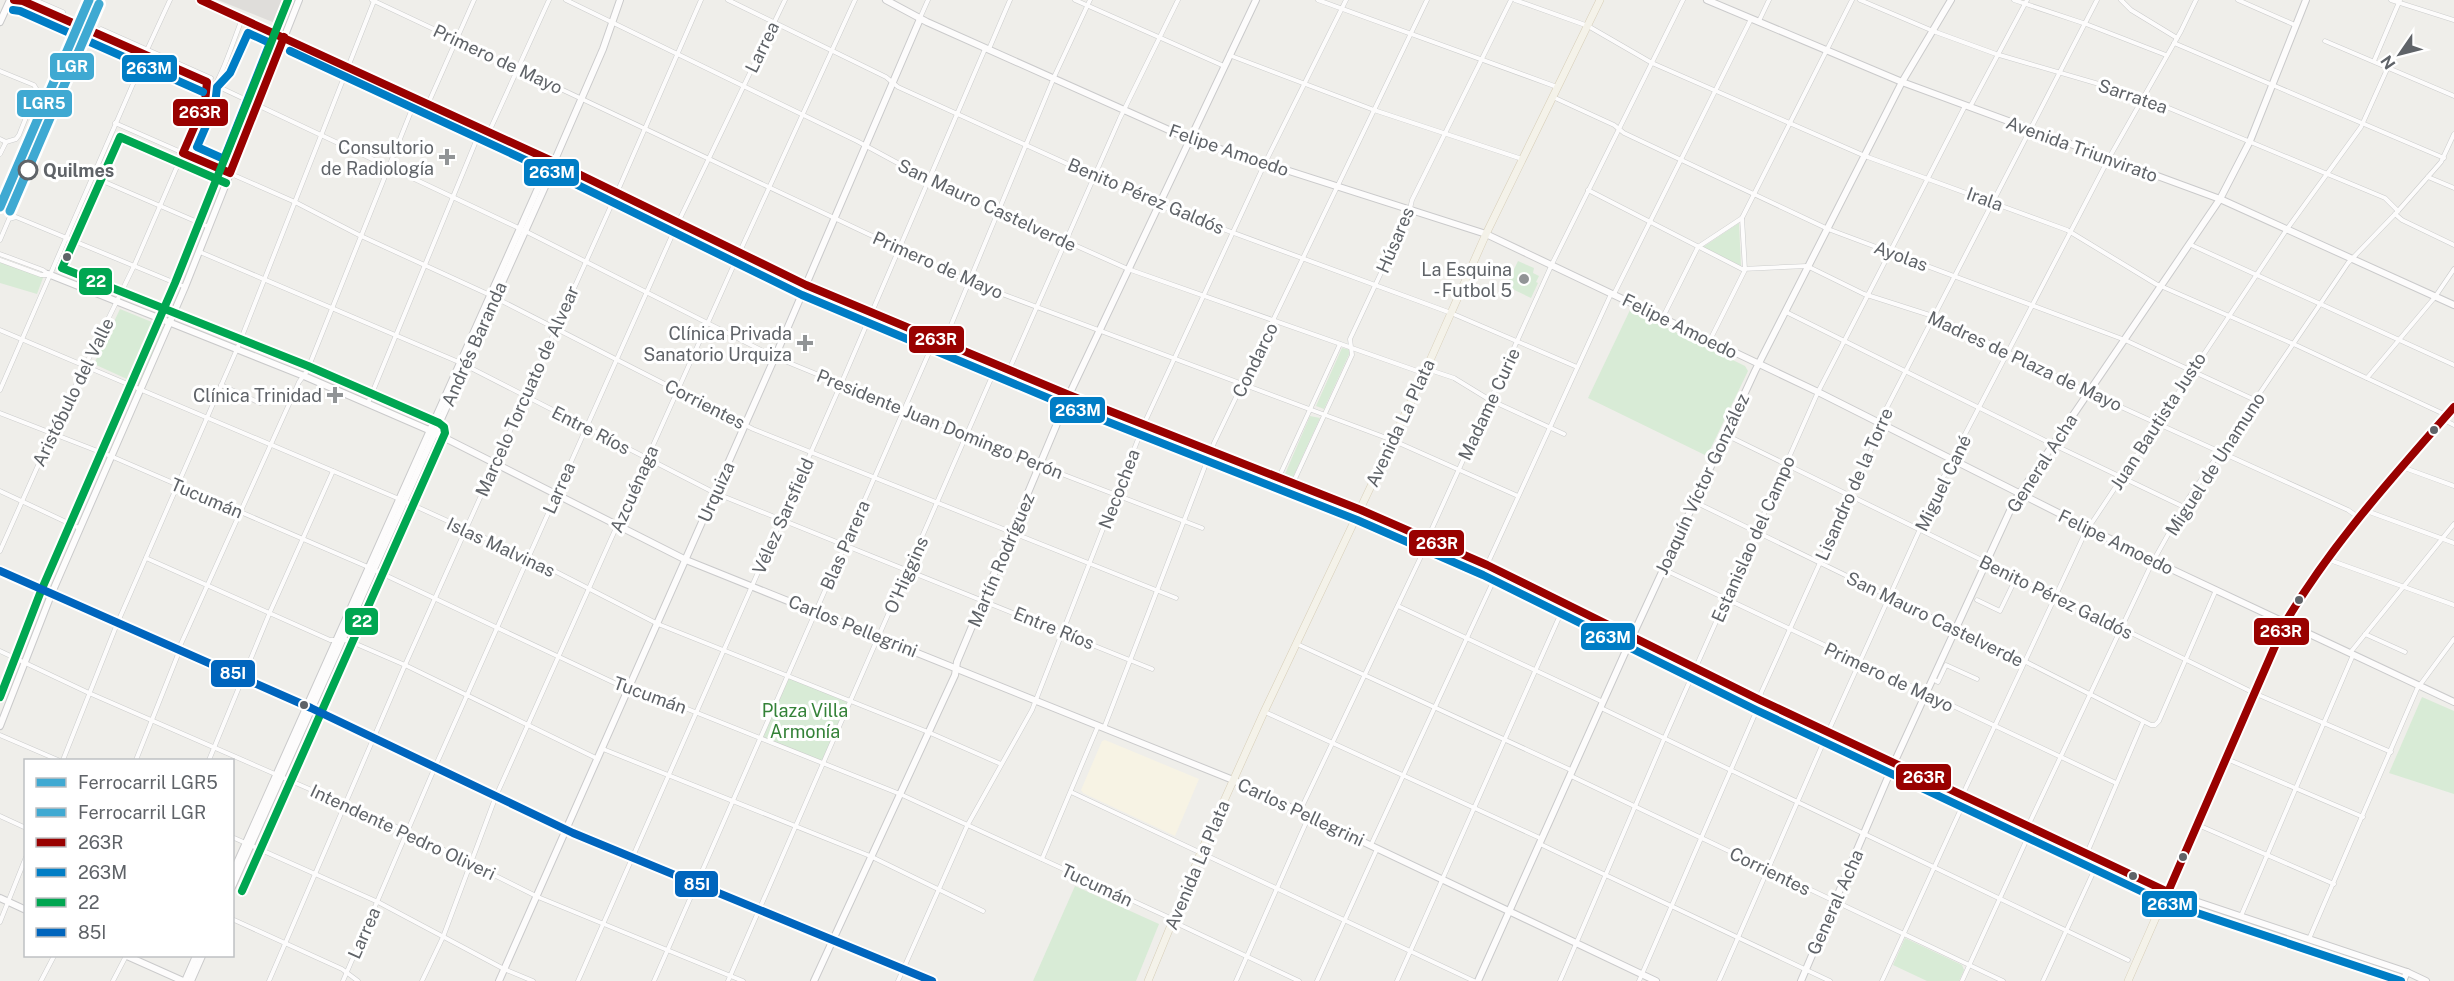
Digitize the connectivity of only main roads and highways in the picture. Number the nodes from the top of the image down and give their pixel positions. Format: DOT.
graph roads {
  1 [pos="1600,0"];
  2 [pos="2454,407"];
  3 [pos="1148,981"];
  4 [pos="2128,981"];
  1 -- 3 [label="main road, Avenida La Plata"];
  2 -- 4 [label="main road"];
}
